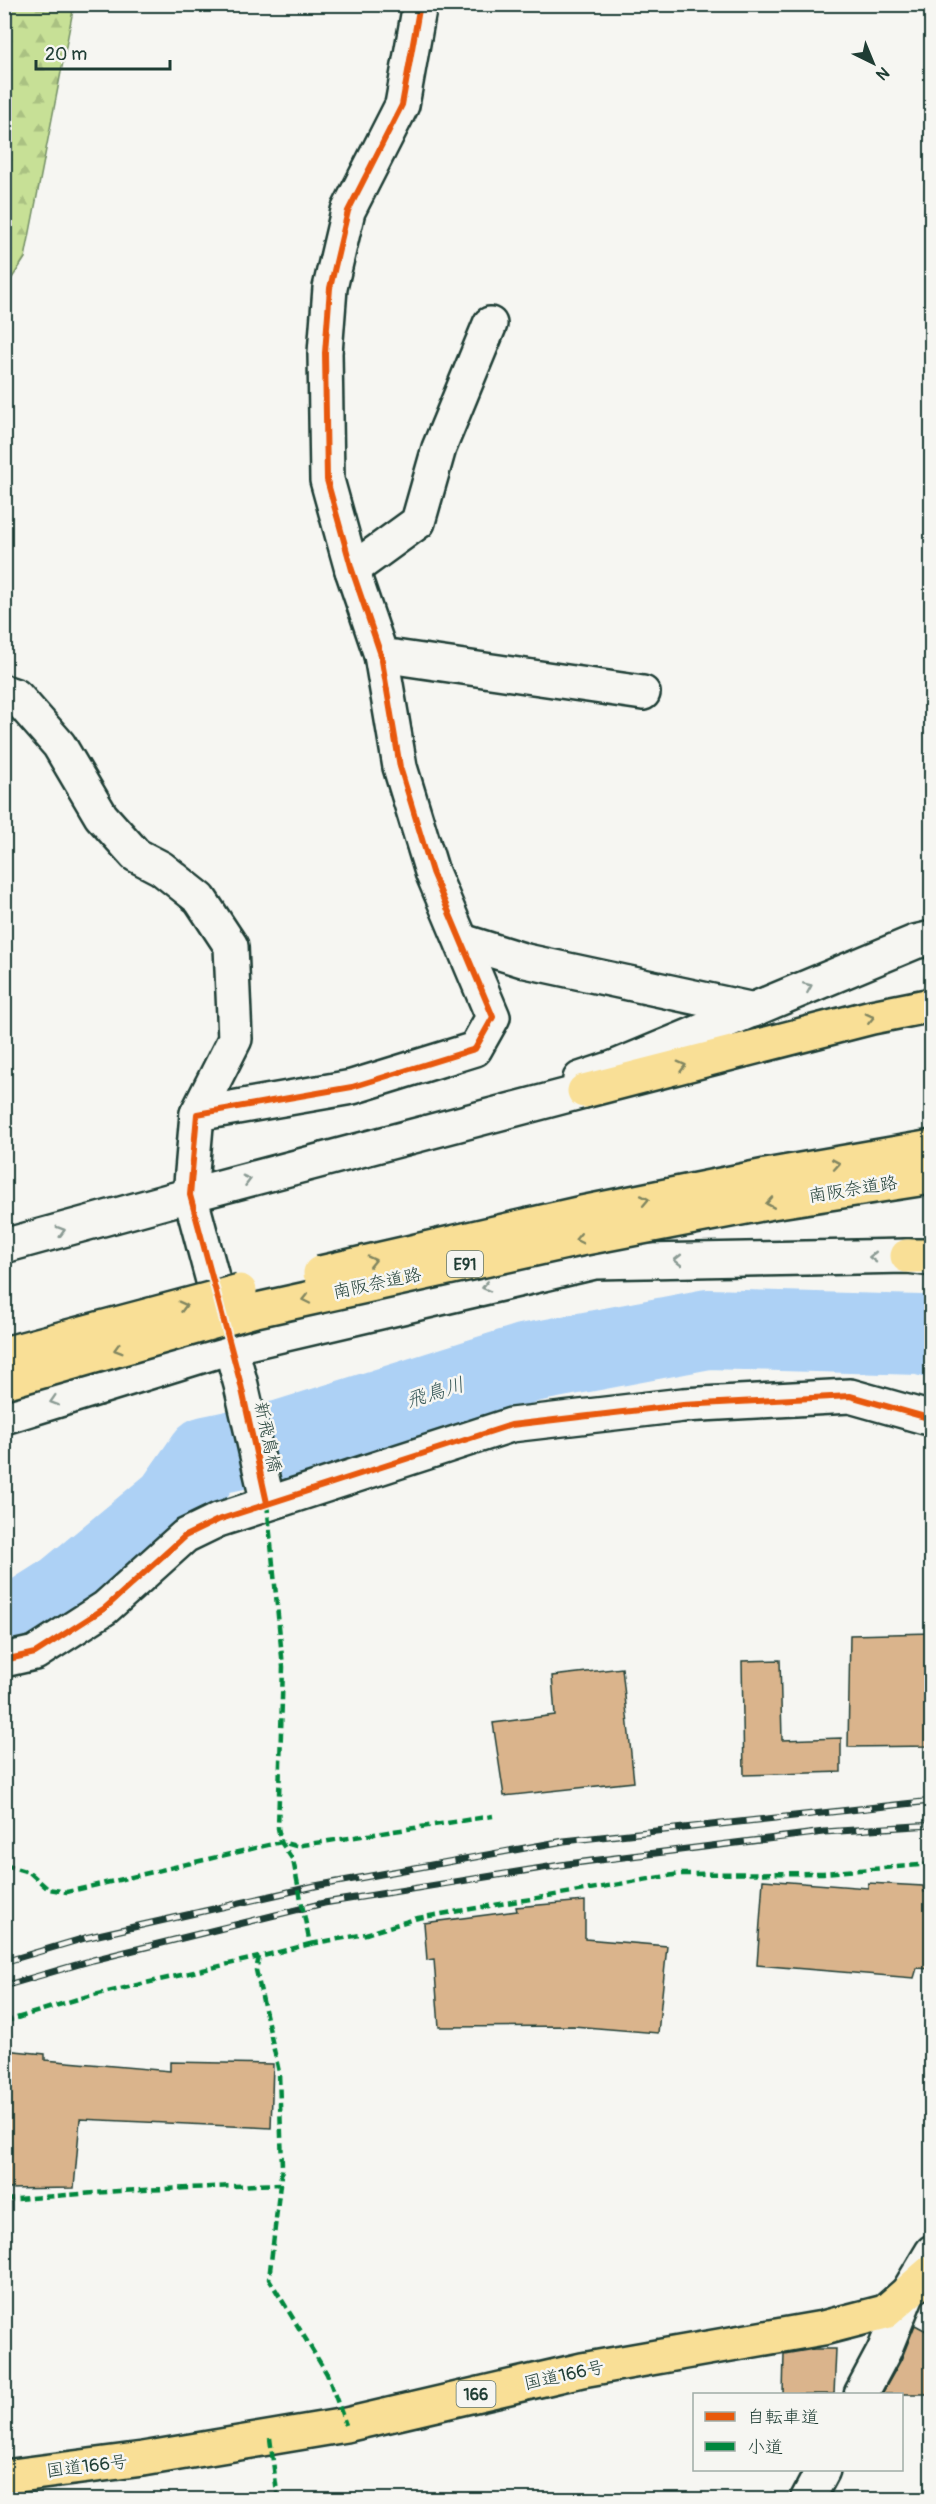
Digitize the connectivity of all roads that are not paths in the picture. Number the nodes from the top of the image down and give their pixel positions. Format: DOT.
graph roads {
  1 [pos="420,4"];
  2 [pos="490,324"];
  3 [pos="352,570"];
  4 [pos="381,655"];
  5 [pos="4,692"];
  6 [pos="643,693"];
  7 [pos="932,938"];
  8 [pos="462,941"];
  9 [pos="932,1005"];
  10 [pos="754,1010"];
  11 [pos="584,1091"];
  12 [pos="197,1114"];
  13 [pos="425,1133"];
  14 [pos="932,1147"];
  15 [pos="932,1177"];
  16 [pos="190,1195"];
  17 [pos="4,1246"];
  18 [pos="923,1257"];
  19 [pos="230,1347"];
  20 [pos="4,1354"];
  21 [pos="4,1382"];
  22 [pos="4,1417"];
  23 [pos="932,1419"];
  24 [pos="267,1499"];
  25 [pos="4,1660"];
  26 [pos="932,2252"];
  27 [pos="920,2281"];
  28 [pos="862,2393"];
  29 [pos="822,2471"];
  30 [pos="4,2476"];
  31 [pos="807,2499"];
  1 -- 3 [label="street"];
  2 -- 3 [label="street"];
  3 -- 4 [label="street"];
  4 -- 6 [label="street"];
  4 -- 8 [label="street"];
  5 -- 12 [label="street"];
  10 -- 7 [label="street, one-way"];
  8 -- 10 [label="street"];
  8 -- 12 [label="street"];
  11 -- 9 [label="highway, one-way"];
  10 -- 13 [label="street"];
  11 -- 13 [label="street"];
  12 -- 16 [label="street, 新飛鳥橋"];
  16 -- 13 [label="street, one-way"];
  20 -- 14 [label="highway, 南阪奈道路 / E91, one-way, bridge"];
  15 -- 21 [label="highway, 南阪奈道路 / E91, one-way, bridge"];
  17 -- 16 [label="street, one-way"];
  16 -- 19 [label="street, 新飛鳥橋"];
  18 -- 19 [label="street, one-way"];
  19 -- 22 [label="street, one-way"];
  19 -- 24 [label="street, 新飛鳥橋"];
  23 -- 24 [label="street"];
  24 -- 25 [label="street"];
  26 -- 27 [label="street"];
  27 -- 28 [label="street"];
  27 -- 30 [label="highway, 国道166号 / 166"];
  29 -- 31 [label="street"];
}
